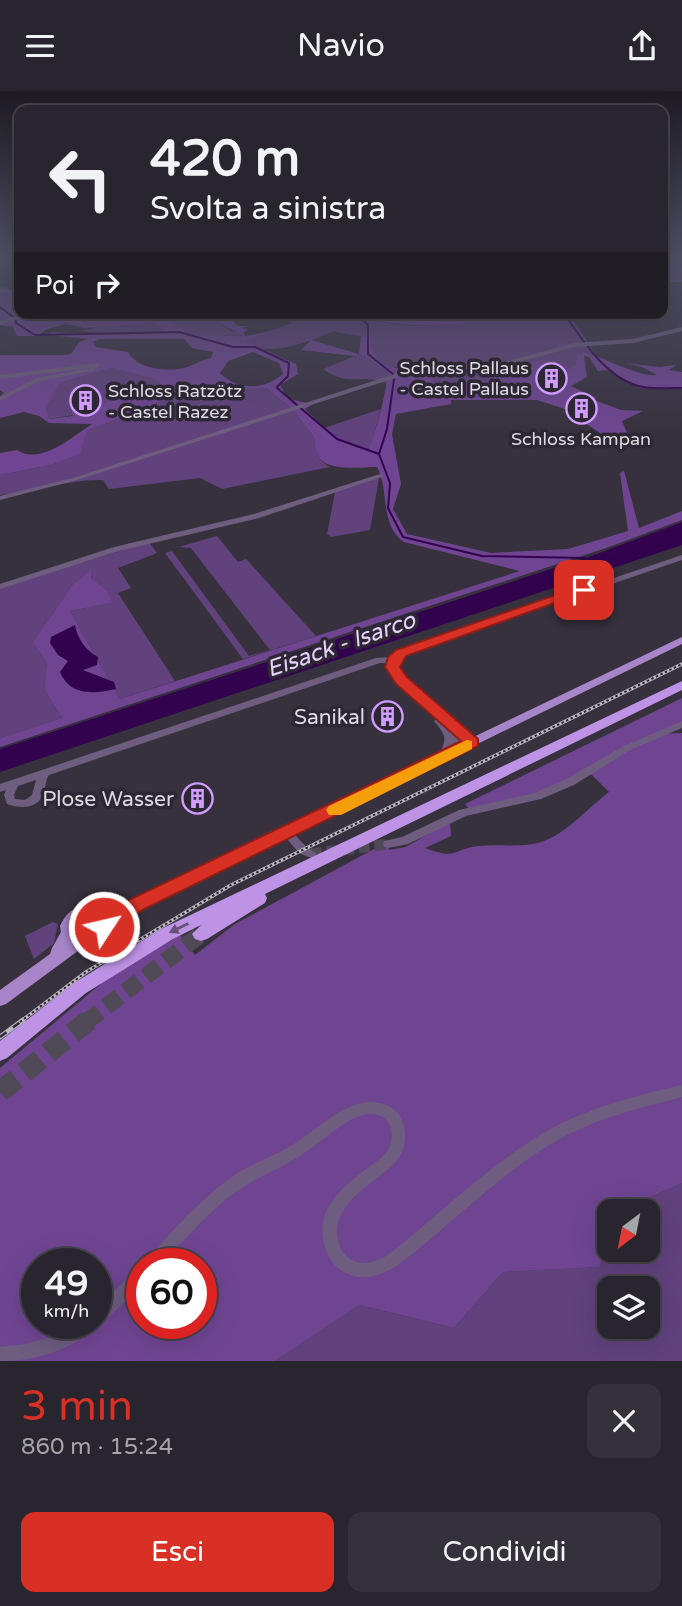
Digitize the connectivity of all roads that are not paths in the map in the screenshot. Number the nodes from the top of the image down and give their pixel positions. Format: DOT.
graph roads {
  1 [pos="680,332"];
  2 [pos="0,377"];
  3 [pos="0,399"];
  4 [pos="380,476"];
  5 [pos="0,498"];
  6 [pos="682,557"];
  7 [pos="0,587"];
  8 [pos="682,640"];
  9 [pos="393,660"];
  10 [pos="682,685"];
  11 [pos="682,692"];
  12 [pos="430,709"];
  13 [pos="682,724"];
  14 [pos="446,730"];
  15 [pos="468,744"];
  16 [pos="443,757"];
  17 [pos="45,773"];
  18 [pos="27,779"];
  19 [pos="14,784"];
  20 [pos="0,789"];
  21 [pos="38,790"];
  22 [pos="287,834"];
  23 [pos="388,845"];
  24 [pos="311,854"];
  25 [pos="102,920"];
  26 [pos="201,934"];
  27 [pos="75,937"];
  28 [pos="0,999"];
  29 [pos="0,1052"];
  30 [pos="682,1091"];
  31 [pos="167,1248"];
  32 [pos="126,1289"];
  33 [pos="112,1303"];
  34 [pos="70,1339"];
  35 [pos="0,1355"];
  1 -- 5 [label="street"];
  2 -- 3 [label="street"];
  4 -- 7 [label="street"];
  6 -- 9 [label="street"];
  8 -- 15 [label="main road"];
  9 -- 12 [label="street"];
  9 -- 17 [label="street"];
  10 -- 29 [label="highway, one-way"];
  11 -- 26 [label="highway"];
  12 -- 14 [label="street"];
  12 -- 15 [label="street"];
  13 -- 23 [label="street"];
  14 -- 15 [label="street"];
  14 -- 16 [label="street"];
  15 -- 16 [label="main road"];
  16 -- 22 [label="main road"];
  17 -- 18 [label="street"];
  17 -- 21 [label="street"];
  18 -- 19 [label="street"];
  18 -- 21 [label="street"];
  19 -- 20 [label="street"];
  19 -- 21 [label="street"];
  22 -- 24 [label="street"];
  22 -- 25 [label="main road"];
  25 -- 27 [label="main road"];
  25 -- 27 [label="main road"];
  27 -- 28 [label="main road"];
  30 -- 31 [label="street"];
  32 -- 33 [label="street"];
  34 -- 35 [label="street"];
}
